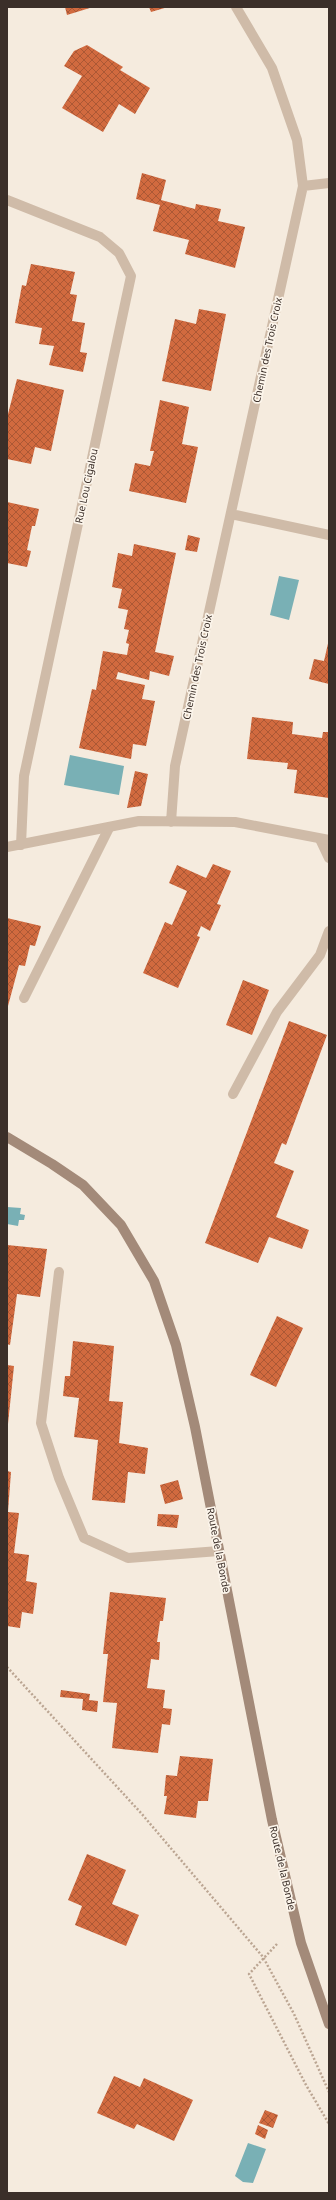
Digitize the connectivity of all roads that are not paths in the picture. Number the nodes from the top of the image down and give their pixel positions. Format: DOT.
graph roads {
  1 [pos="236,7"];
  2 [pos="329,183"];
  3 [pos="303,186"];
  4 [pos="7,200"];
  5 [pos="231,514"];
  6 [pos="329,535"];
  7 [pos="171,822"];
  8 [pos="109,828"];
  9 [pos="324,839"];
  10 [pos="21,845"];
  11 [pos="7,848"];
  12 [pos="329,858"];
  13 [pos="329,931"];
  14 [pos="24,998"];
  15 [pos="232,1094"];
  16 [pos="7,1137"];
  17 [pos="59,1272"];
  18 [pos="219,1551"];
  19 [pos="329,2024"];
  1 -- 3 [label="street, Chemin des Trois Croix"];
  2 -- 3 [label="street"];
  3 -- 5 [label="street, Chemin des Trois Croix"];
  4 -- 10 [label="street, Rue Lou Cigalou"];
  5 -- 6 [label="street"];
  5 -- 7 [label="street, Chemin des Trois Croix"];
  7 -- 8 [label="street"];
  7 -- 9 [label="street"];
  8 -- 10 [label="street"];
  8 -- 14 [label="street"];
  9 -- 12 [label="street"];
  10 -- 11 [label="street"];
  13 -- 15 [label="street"];
  16 -- 18 [label="main road, Route de la Bonde"];
  17 -- 18 [label="street"];
  18 -- 19 [label="main road, Route de la Bonde"];
}
